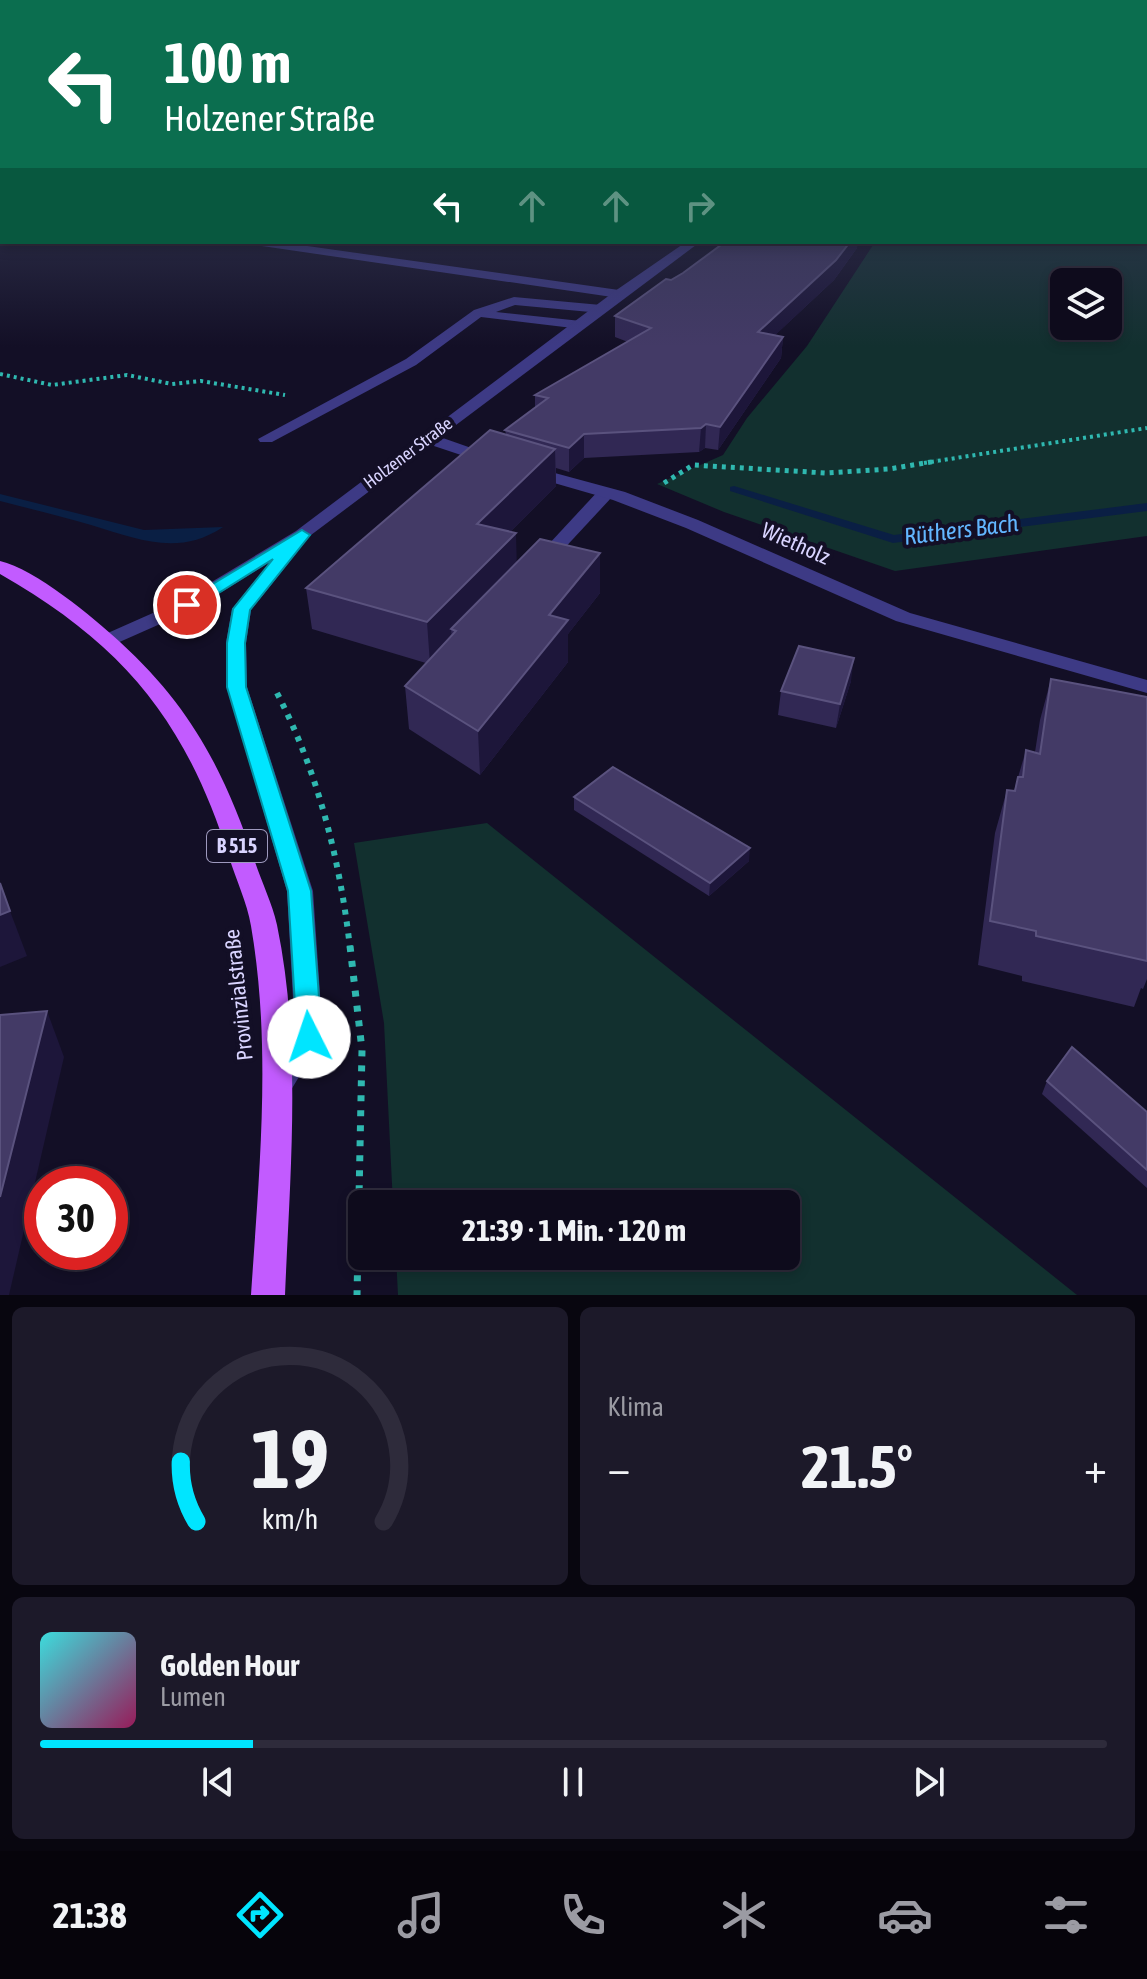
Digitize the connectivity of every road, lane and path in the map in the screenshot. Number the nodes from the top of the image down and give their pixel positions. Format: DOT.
graph roads {
  1 [pos="269,244"];
  2 [pos="691,244"];
  3 [pos="619,294"];
  4 [pos="601,309"];
  5 [pos="479,313"];
  6 [pos="581,325"];
  7 [pos="0,374"];
  8 [pos="299,397"];
  9 [pos="1147,428"];
  10 [pos="427,438"];
  11 [pos="266,439"];
  12 [pos="612,495"];
  13 [pos="302,535"];
  14 [pos="0,566"];
  15 [pos="530,575"];
  16 [pos="108,640"];
  17 [pos="1147,687"];
  18 [pos="277,1086"];
  19 [pos="268,1295"];
  1 -- 3 [label="street"];
  2 -- 3 [label="street, Holzener Straße"];
  3 -- 4 [label="street, Holzener Straße"];
  4 -- 5 [label="street"];
  4 -- 6 [label="street, Holzener Straße"];
  5 -- 6 [label="street"];
  5 -- 11 [label="street"];
  6 -- 10 [label="street, Holzener Straße"];
  7 -- 8 [label="path"];
  9 -- 12 [label="path"];
  10 -- 12 [label="street, Wietholz"];
  10 -- 13 [label="street, Holzener Straße"];
  12 -- 15 [label="street"];
  12 -- 17 [label="street, Wietholz"];
  13 -- 16 [label="street, Holzener Straße"];
  13 -- 18 [label="street, Provinzialstraße"];
  14 -- 16 [label="main road, Provinzialstraße / B 515"];
  16 -- 18 [label="main road, Provinzialstraße / B 515"];
  18 -- 19 [label="main road, Provinzialstraße / B 515"];
}
